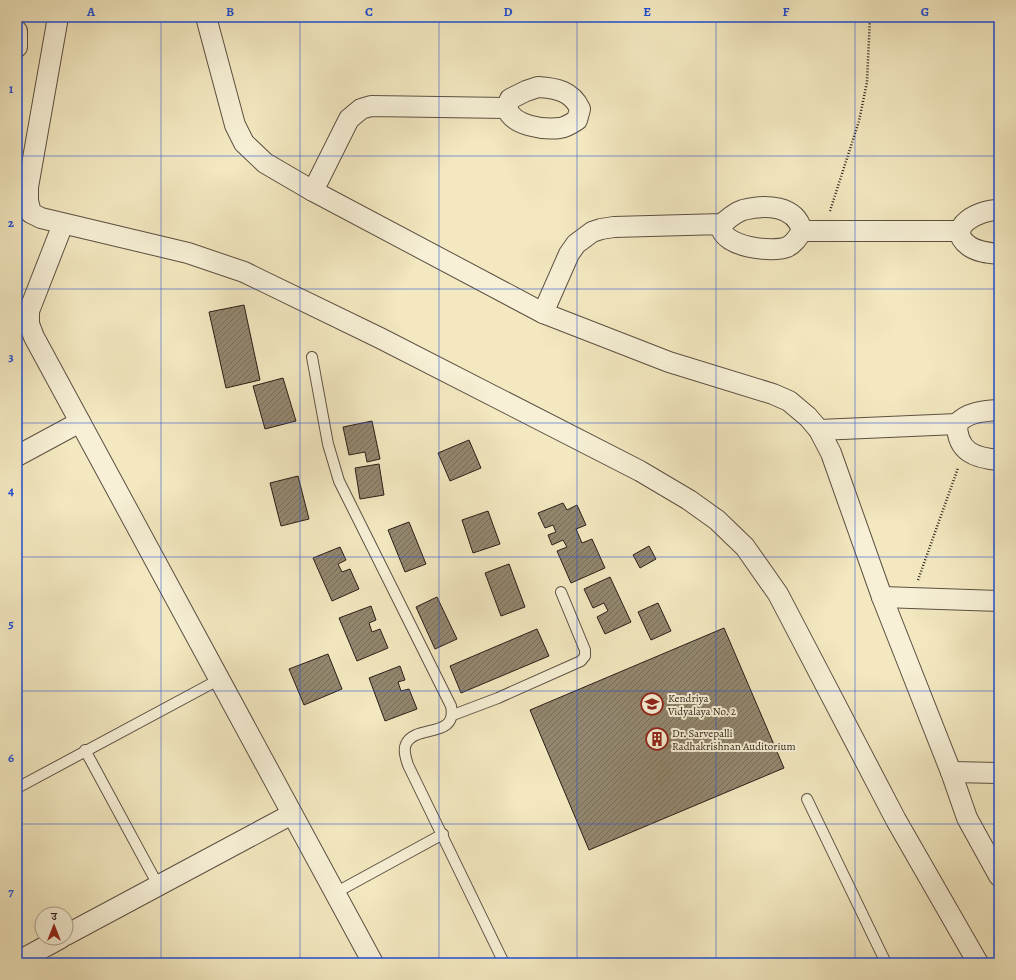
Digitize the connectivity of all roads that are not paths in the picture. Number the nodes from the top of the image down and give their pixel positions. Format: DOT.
graph roads {
  1 [pos="58,17"];
  2 [pos="206,17"];
  3 [pos="17,31"];
  4 [pos="17,47"];
  5 [pos="507,108"];
  6 [pos="313,191"];
  7 [pos="999,210"];
  8 [pos="24,216"];
  9 [pos="63,224"];
  10 [pos="722,224"];
  11 [pos="960,231"];
  12 [pos="802,232"];
  13 [pos="999,254"];
  14 [pos="543,313"];
  15 [pos="312,357"];
  16 [pos="999,410"];
  17 [pos="80,422"];
  18 [pos="957,424"];
  19 [pos="819,430"];
  20 [pos="17,456"];
  21 [pos="999,460"];
  22 [pos="561,592"];
  23 [pos="882,597"];
  24 [pos="999,601"];
  25 [pos="220,679"];
  26 [pos="453,715"];
  27 [pos="85,750"];
  28 [pos="952,772"];
  29 [pos="999,773"];
  30 [pos="17,788"];
  31 [pos="808,799"];
  32 [pos="292,814"];
  33 [pos="443,834"];
  34 [pos="999,876"];
  35 [pos="158,885"];
  36 [pos="335,893"];
  37 [pos="74,931"];
  38 [pos="46,946"];
  39 [pos="17,962"];
  40 [pos="373,963"];
  41 [pos="504,963"];
  42 [pos="886,963"];
  43 [pos="978,963"];
  1 -- 8 [label="street"];
  2 -- 6 [label="street"];
  3 -- 4 [label="street"];
  5 -- 6 [label="street"];
  6 -- 14 [label="street"];
  7 -- 11 [label="street"];
  8 -- 9 [label="street"];
  9 -- 17 [label="street"];
  9 -- 43 [label="street"];
  10 -- 12 [label="street"];
  10 -- 12 [label="street"];
  10 -- 14 [label="street"];
  11 -- 12 [label="street"];
  11 -- 13 [label="street"];
  14 -- 19 [label="street"];
  15 -- 26 [label="lane"];
  16 -- 18 [label="street"];
  17 -- 20 [label="street"];
  17 -- 25 [label="street"];
  18 -- 19 [label="street"];
  18 -- 21 [label="street"];
  19 -- 23 [label="street"];
  22 -- 26 [label="lane"];
  23 -- 24 [label="street"];
  23 -- 28 [label="street"];
  25 -- 27 [label="lane"];
  25 -- 32 [label="street"];
  26 -- 33 [label="lane"];
  27 -- 30 [label="lane"];
  27 -- 35 [label="lane"];
  28 -- 29 [label="street"];
  28 -- 34 [label="street"];
  31 -- 42 [label="lane"];
  32 -- 35 [label="street"];
  32 -- 36 [label="street"];
  33 -- 36 [label="lane"];
  33 -- 41 [label="lane"];
  35 -- 37 [label="street"];
  36 -- 40 [label="street"];
  38 -- 39 [label="street"];
}
